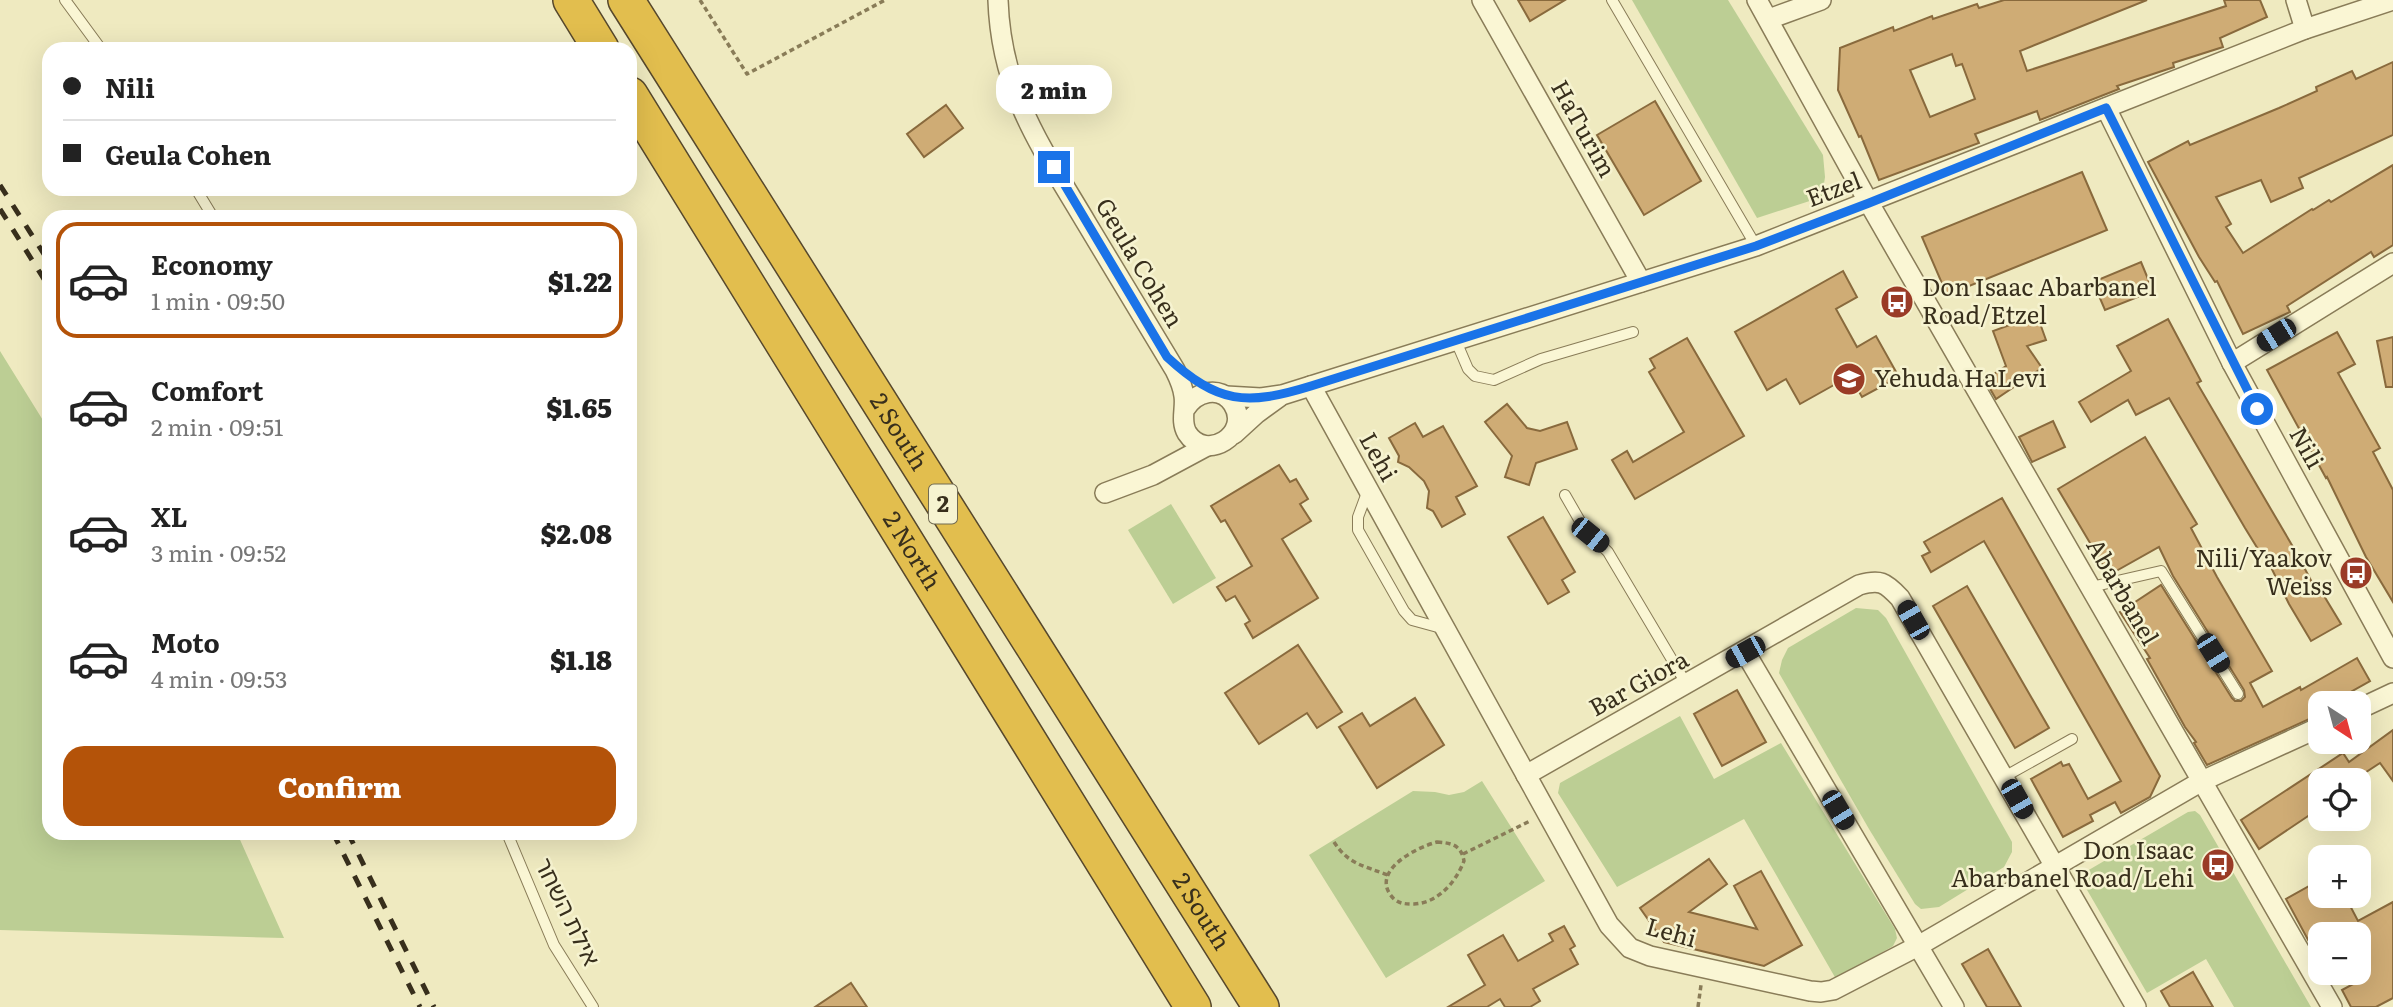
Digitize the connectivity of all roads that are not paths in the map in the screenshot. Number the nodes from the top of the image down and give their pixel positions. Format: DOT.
graph roads {
  1 [pos="65,0"];
  2 [pos="571,0"];
  3 [pos="626,0"];
  4 [pos="998,0"];
  5 [pos="1482,0"];
  6 [pos="1612,0"];
  7 [pos="1757,0"];
  8 [pos="1821,0"];
  9 [pos="2296,0"];
  10 [pos="2393,0"];
  11 [pos="1769,19"];
  12 [pos="2305,29"];
  13 [pos="96,42"];
  14 [pos="597,42"];
  15 [pos="637,106"];
  16 [pos="2106,108"];
  17 [pos="1869,203"];
  18 [pos="1756,246"];
  19 [pos="2393,263"];
  20 [pos="1641,282"];
  21 [pos="1633,332"];
  22 [pos="1456,341"];
  23 [pos="1167,357"];
  24 [pos="2232,363"];
  25 [pos="1311,386"];
  26 [pos="1220,394"];
  27 [pos="1282,395"];
  28 [pos="1185,418"];
  29 [pos="1234,434"];
  30 [pos="1207,446"];
  31 [pos="1169,466"];
  32 [pos="1368,489"];
  33 [pos="1105,493"];
  34 [pos="1565,495"];
  35 [pos="2091,587"];
  36 [pos="1445,629"];
  37 [pos="1745,652"];
  38 [pos="2393,658"];
  39 [pos="1687,685"];
  40 [pos="2393,693"];
  41 [pos="2238,694"];
  42 [pos="2371,703"];
  43 [pos="2308,732"];
  44 [pos="2072,739"];
  45 [pos="1526,775"];
  46 [pos="2004,777"];
  47 [pos="2202,781"];
  48 [pos="511,840"];
  49 [pos="2056,866"];
  50 [pos="1918,946"];
  51 [pos="593,1007"];
  52 [pos="1193,1007"];
  53 [pos="1261,1007"];
  54 [pos="1954,1007"];
  55 [pos="2136,1007"];
  56 [pos="2332,1007"];
  1 -- 13 [label="lane"];
  2 -- 14 [label="highway"];
  3 -- 53 [label="highway, 2 South / 2"];
  4 -- 23 [label="street, Geula Cohen"];
  5 -- 20 [label="street, HaTurim"];
  6 -- 18 [label="lane"];
  7 -- 11 [label="street, Abarbanel"];
  8 -- 11 [label="street"];
  9 -- 12 [label="street"];
  10 -- 12 [label="street, Etzel"];
  11 -- 17 [label="street, Abarbanel"];
  12 -- 16 [label="street, Etzel"];
  15 -- 52 [label="highway, 2 North / 2"];
  16 -- 17 [label="street, Etzel"];
  16 -- 24 [label="street, Nili"];
  17 -- 18 [label="street, Etzel"];
  17 -- 35 [label="street, Abarbanel"];
  18 -- 20 [label="street, Etzel"];
  19 -- 24 [label="street"];
  20 -- 22 [label="street, Etzel"];
  21 -- 22 [label="lane"];
  22 -- 25 [label="street, Etzel"];
  23 -- 26 [label="street, Geula Cohen"];
  23 -- 28 [label="street, Geula Cohen"];
  24 -- 38 [label="street, Nili"];
  25 -- 27 [label="street, Etzel"];
  25 -- 32 [label="street, Lehi"];
  26 -- 27 [label="street, Etzel"];
  26 -- 28 [label="street"];
  26 -- 29 [label="street"];
  27 -- 29 [label="street, Etzel"];
  28 -- 30 [label="street"];
  28 -- 31 [label="street"];
  29 -- 30 [label="street"];
  30 -- 31 [label="street"];
  31 -- 33 [label="street"];
  32 -- 36 [label="street, Lehi"];
  32 -- 36 [label="lane"];
  34 -- 39 [label="lane"];
  35 -- 41 [label="lane"];
  35 -- 47 [label="street, Abarbanel"];
  36 -- 45 [label="street, Lehi"];
  37 -- 39 [label="street, Bar Giora"];
  37 -- 46 [label="street, Bar Giora"];
  37 -- 50 [label="street"];
  39 -- 45 [label="street, Bar Giora"];
  40 -- 42 [label="street"];
  43 -- 47 [label="street, Lehi"];
  44 -- 46 [label="lane"];
  45 -- 50 [label="street, Lehi"];
  46 -- 49 [label="street"];
  47 -- 49 [label="street, Lehi"];
  47 -- 56 [label="street, Abarbanel"];
  48 -- 51 [label="lane, אילת השחר"];
  49 -- 50 [label="street, Lehi"];
  49 -- 55 [label="street"];
  50 -- 54 [label="street"];
}
